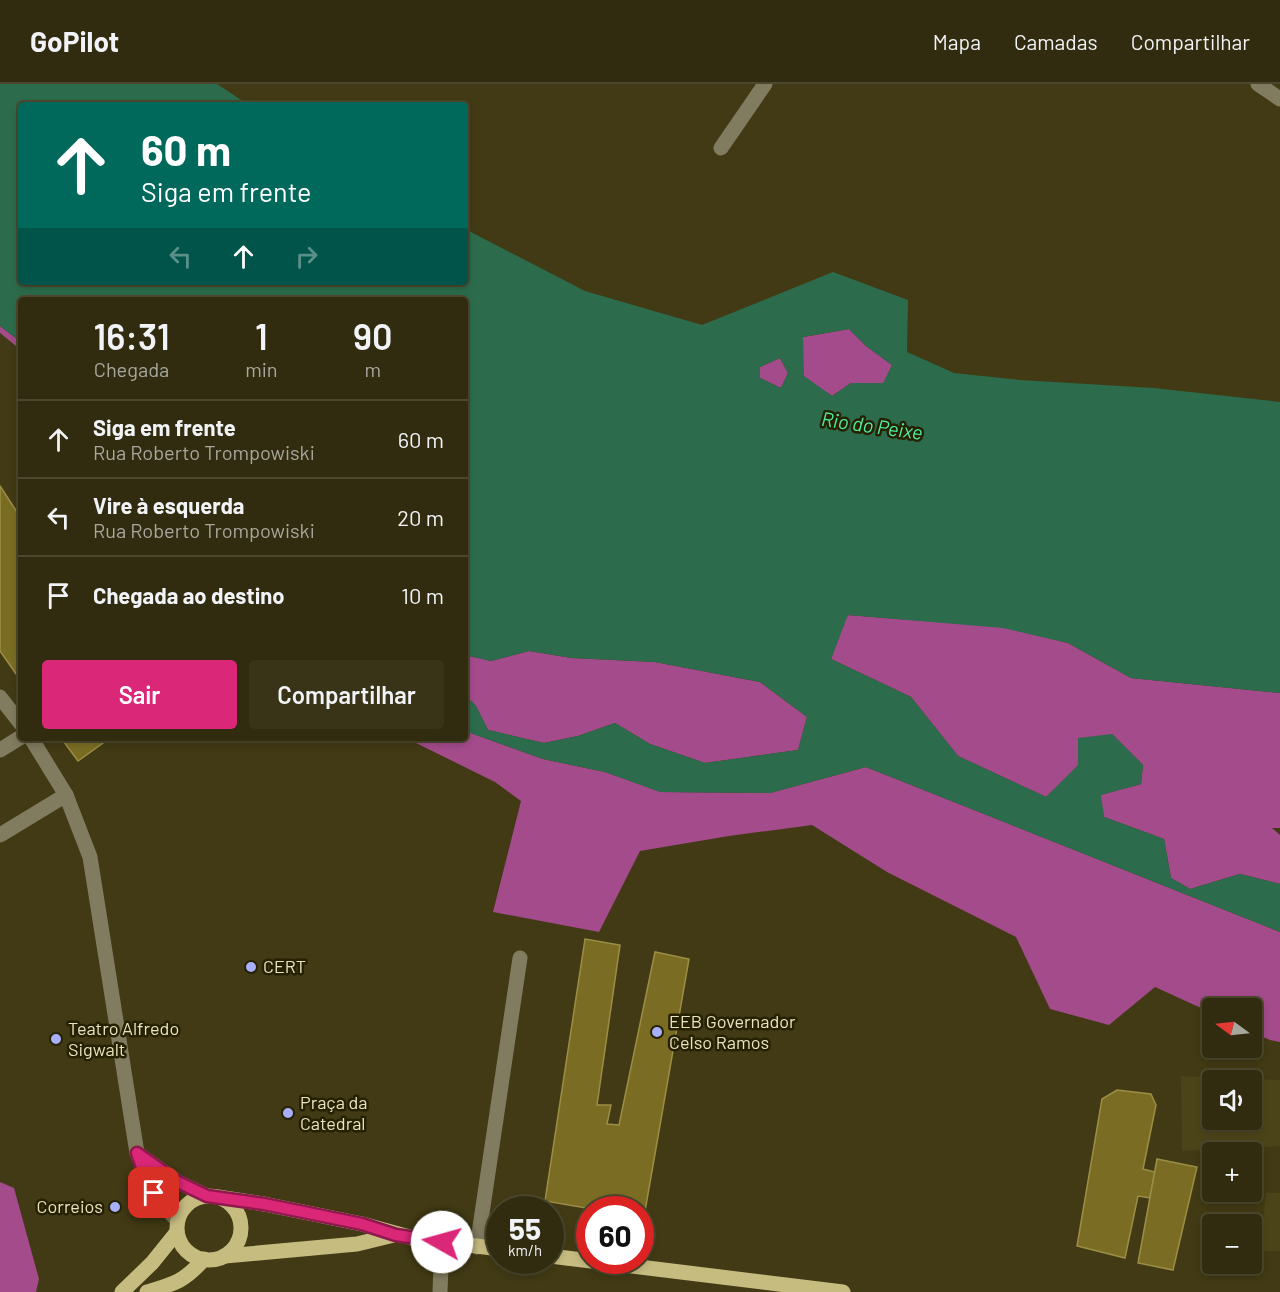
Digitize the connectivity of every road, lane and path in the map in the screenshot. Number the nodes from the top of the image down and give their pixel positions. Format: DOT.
graph roads {
  1 [pos="765,84"];
  2 [pos="1258,84"];
  3 [pos="1280,99"];
  4 [pos="721,148"];
  5 [pos="0,697"];
  6 [pos="18,720"];
  7 [pos="18,739"];
  8 [pos="33,741"];
  9 [pos="0,750"];
  10 [pos="66,795"];
  11 [pos="0,835"];
  12 [pos="520,958"];
  13 [pos="137,1153"];
  14 [pos="213,1196"];
  15 [pos="178,1227"];
  16 [pos="396,1235"];
  17 [pos="442,1242"];
  18 [pos="477,1246"];
  19 [pos="486,1247"];
  20 [pos="225,1256"];
  21 [pos="564,1258"];
  22 [pos="204,1259"];
  23 [pos="122,1292"];
  24 [pos="147,1292"];
  25 [pos="440,1292"];
  26 [pos="834,1292"];
  27 [pos="843,1292"];
  1 -- 4 [label="street"];
  2 -- 3 [label="street"];
  5 -- 6 [label="street"];
  7 -- 9 [label="street"];
  8 -- 10 [label="street"];
  10 -- 11 [label="street"];
  10 -- 13 [label="street"];
  12 -- 18 [label="street"];
  13 -- 14 [label="street"];
  13 -- 15 [label="street"];
  14 -- 15 [label="main road"];
  14 -- 16 [label="main road"];
  14 -- 20 [label="main road"];
  15 -- 22 [label="main road"];
  15 -- 23 [label="main road"];
  16 -- 17 [label="main road"];
  16 -- 20 [label="main road"];
  17 -- 18 [label="main road"];
  17 -- 25 [label="street"];
  18 -- 19 [label="main road"];
  20 -- 22 [label="main road"];
  21 -- 26 [label="main road"];
  22 -- 24 [label="main road"];
  26 -- 27 [label="main road"];
}
